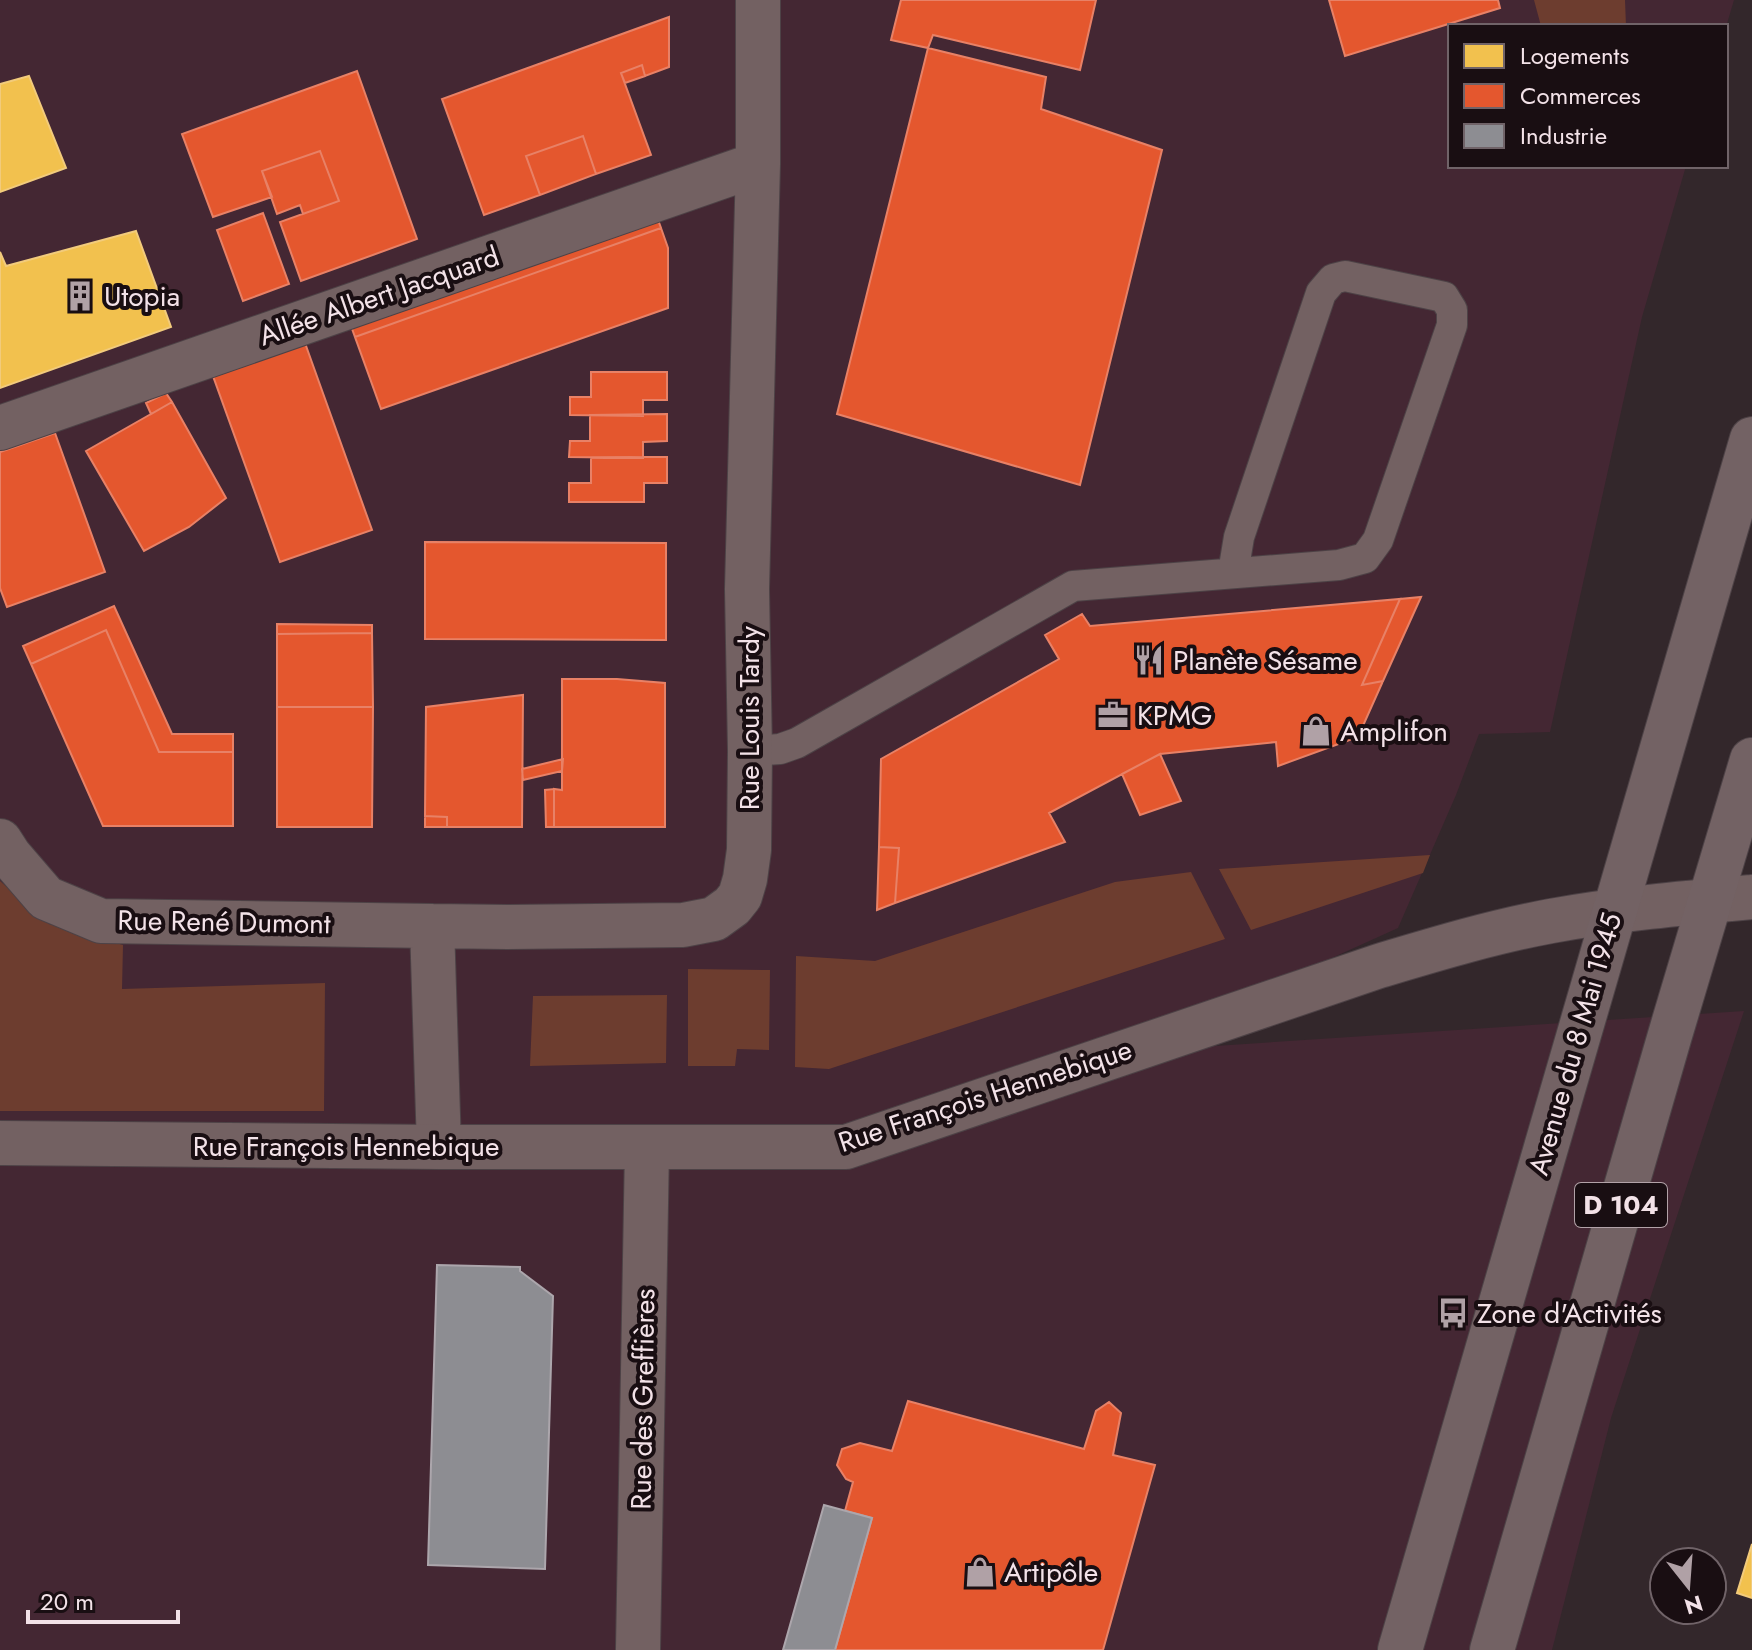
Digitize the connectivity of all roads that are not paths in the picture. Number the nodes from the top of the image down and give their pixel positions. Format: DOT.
graph roads {
  1 [pos="758,0"];
  2 [pos="758,164"];
  3 [pos="0,428"];
  4 [pos="1752,439"];
  5 [pos="1233,573"];
  6 [pos="750,751"];
  7 [pos="1752,760"];
  8 [pos="0,841"];
  9 [pos="1731,899"];
  10 [pos="1614,911"];
  11 [pos="432,926"];
  12 [pos="0,1143"];
  13 [pos="439,1147"];
  14 [pos="647,1148"];
  15 [pos="638,1650"];
  16 [pos="1400,1650"];
  17 [pos="1492,1650"];
  1 -- 2 [label="street, Rue Louis Tardy"];
  2 -- 3 [label="street, Allée Albert Jacquard"];
  2 -- 6 [label="street, Rue Louis Tardy"];
  4 -- 10 [label="main road, Avenue du 8 Mai 1945 / D 104"];
  5 -- 5 [label="lane"];
  5 -- 6 [label="lane"];
  6 -- 11 [label="street, Rue Louis Tardy"];
  7 -- 9 [label="main road, D 104"];
  8 -- 11 [label="street, Rue René Dumont"];
  9 -- 10 [label="street, Rue François Hennebique"];
  9 -- 17 [label="main road, D 104"];
  10 -- 14 [label="street, Rue François Hennebique"];
  10 -- 16 [label="main road, Avenue du 8 Mai 1945 / D 104"];
  11 -- 13 [label="street"];
  12 -- 13 [label="street, Rue François Hennebique"];
  13 -- 14 [label="street, Rue François Hennebique"];
  14 -- 15 [label="street, Rue des Greffières"];
}
